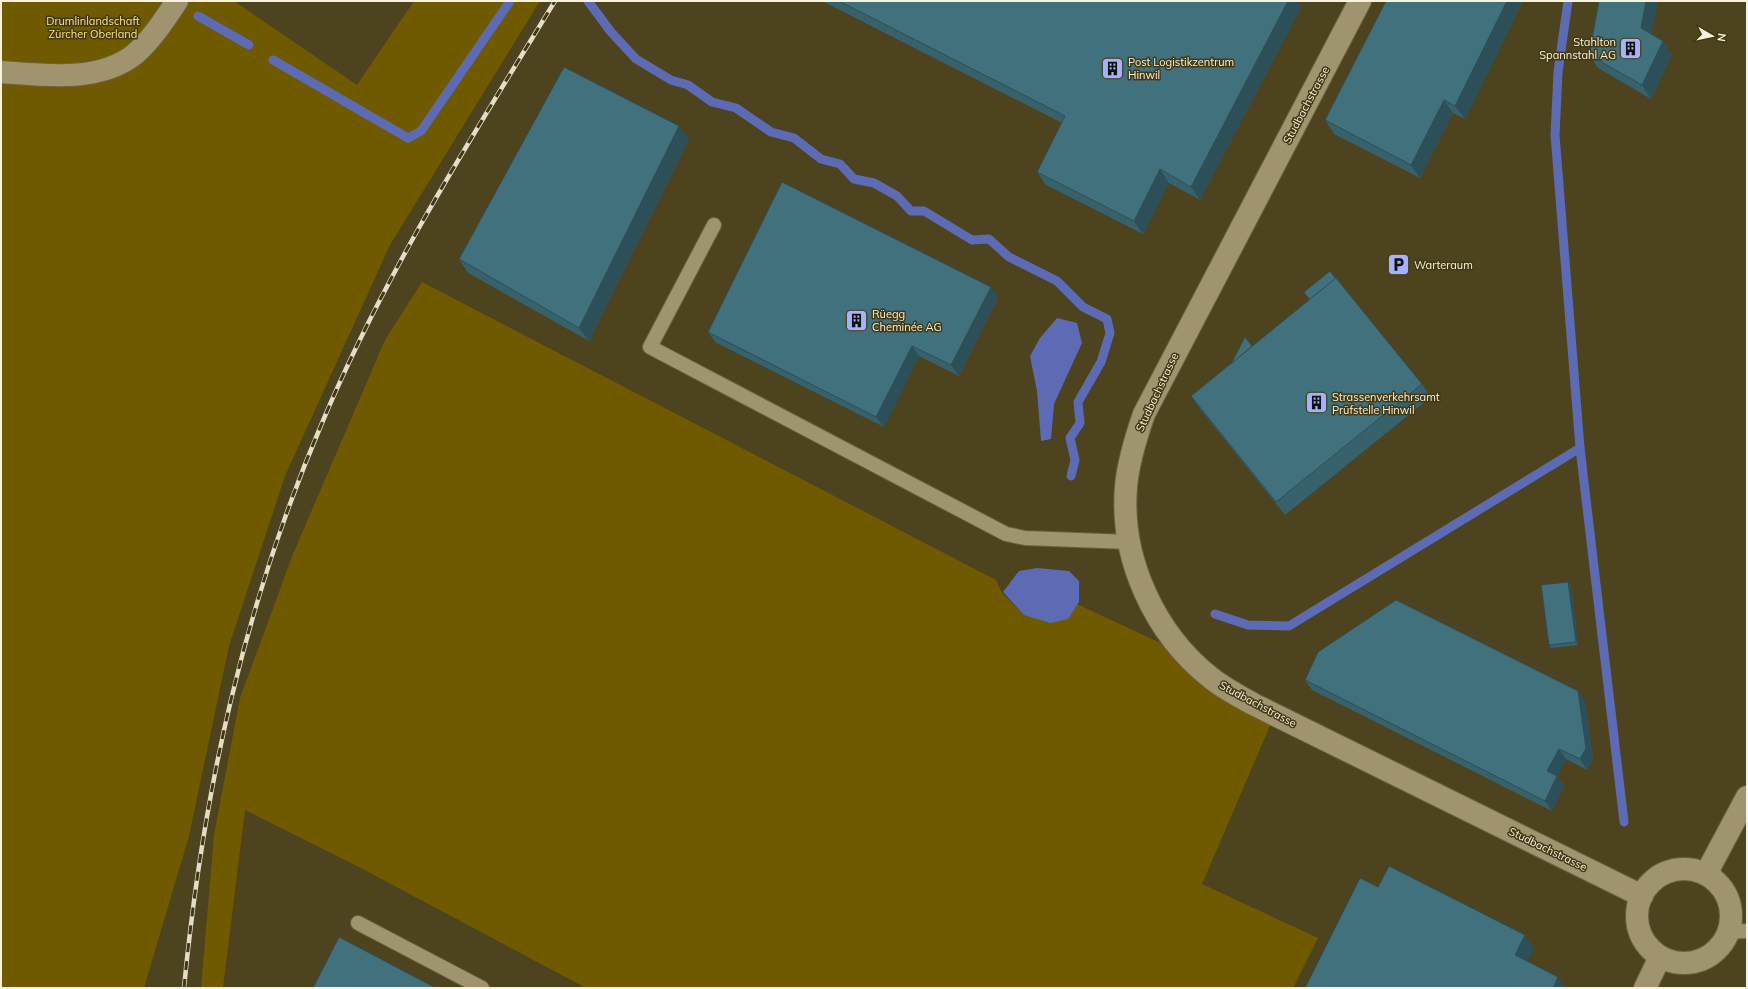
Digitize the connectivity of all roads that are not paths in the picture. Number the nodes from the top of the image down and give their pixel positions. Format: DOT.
graph roads {
  1 [pos="177,1"];
  2 [pos="1360,1"];
  3 [pos="1,72"];
  4 [pos="714,225"];
  5 [pos="1129,542"];
  6 [pos="1747,797"];
  7 [pos="1706,874"];
  8 [pos="1642,896"];
  9 [pos="358,923"];
  10 [pos="1738,931"];
  11 [pos="1660,957"];
  12 [pos="482,988"];
  13 [pos="1645,988"];
  1 -- 3 [label="street"];
  2 -- 5 [label="street, Studbachstrasse"];
  4 -- 5 [label="lane"];
  5 -- 8 [label="street, Studbachstrasse"];
  6 -- 7 [label="street"];
  7 -- 8 [label="street"];
  7 -- 10 [label="street"];
  8 -- 11 [label="street"];
  9 -- 12 [label="lane"];
  10 -- 11 [label="street"];
  11 -- 13 [label="street"];
}
